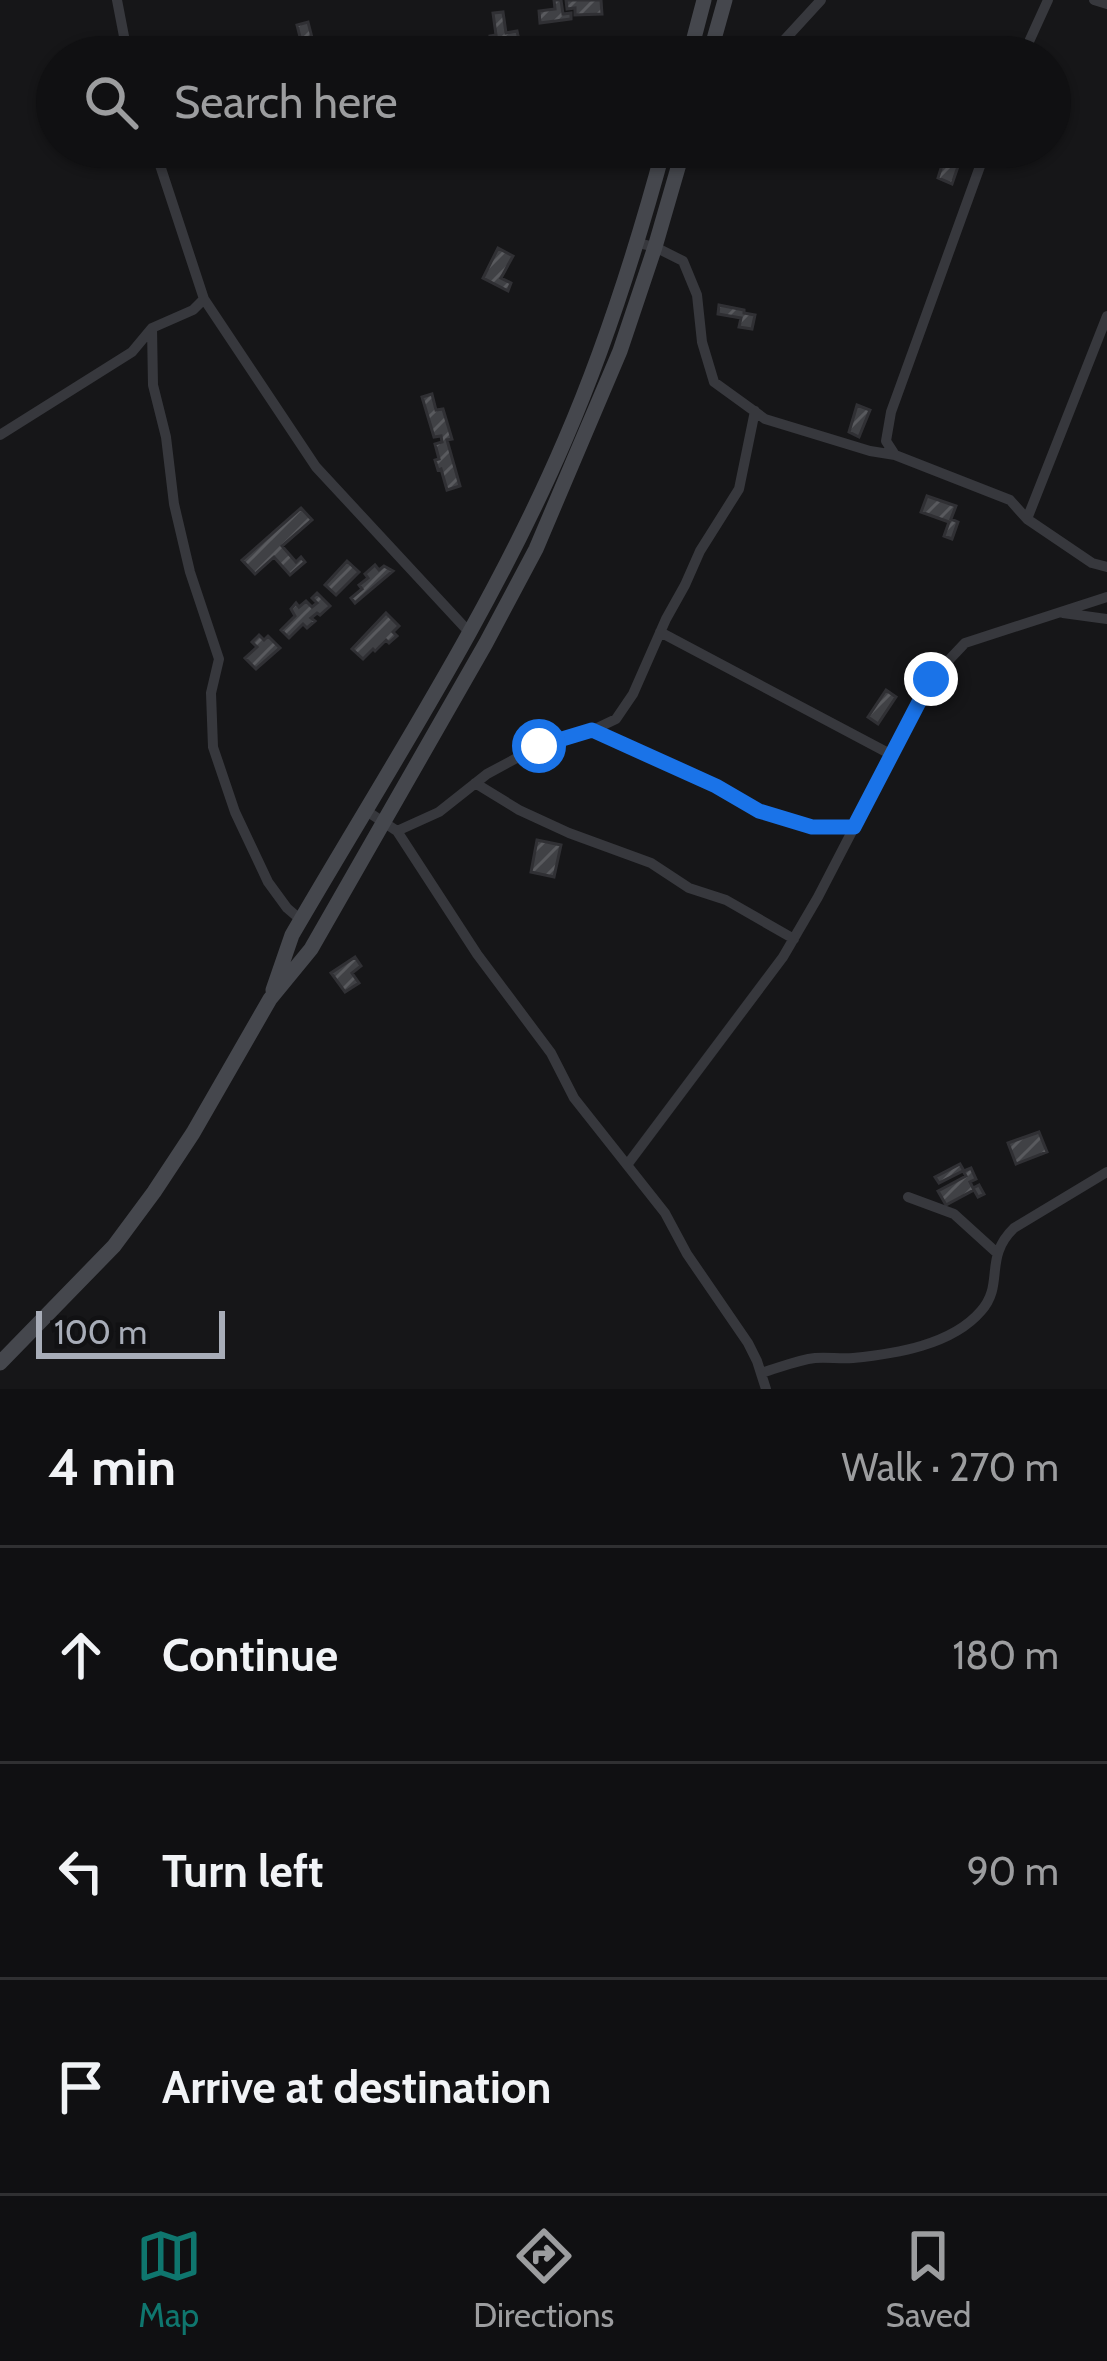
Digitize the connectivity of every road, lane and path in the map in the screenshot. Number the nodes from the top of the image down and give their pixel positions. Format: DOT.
graph roads {
  1 [pos="117,0"];
  2 [pos="704,0"];
  3 [pos="725,0"];
  4 [pos="821,0"];
  5 [pos="1048,0"];
  6 [pos="1094,0"];
  7 [pos="1107,4"];
  8 [pos="124,36"];
  9 [pos="694,36"];
  10 [pos="715,36"];
  11 [pos="788,36"];
  12 [pos="1032,36"];
  13 [pos="161,168"];
  14 [pos="660,168"];
  15 [pos="676,168"];
  16 [pos="979,168"];
  17 [pos="646,245"];
  18 [pos="204,299"];
  19 [pos="1107,316"];
  20 [pos="152,328"];
  21 [pos="755,411"];
  22 [pos="0,435"];
  23 [pos="895,455"];
  24 [pos="1027,519"];
  25 [pos="1107,567"];
  26 [pos="1107,597"];
  27 [pos="1059,612"];
  28 [pos="1107,619"];
  29 [pos="469,632"];
  30 [pos="659,632"];
  31 [pos="592,730"];
  32 [pos="892,755"];
  33 [pos="475,783"];
  34 [pos="365,810"];
  35 [pos="382,820"];
  36 [pos="854,827"];
  37 [pos="397,831"];
  38 [pos="301,920"];
  39 [pos="794,938"];
  40 [pos="270,999"];
  41 [pos="627,1165"];
  42 [pos="1107,1172"];
  43 [pos="908,1197"];
  44 [pos="998,1253"];
  45 [pos="0,1363"];
  46 [pos="761,1373"];
  47 [pos="766,1389"];
  1 -- 8 [label="street"];
  2 -- 9 [label="main road"];
  3 -- 10 [label="main road"];
  4 -- 11 [label="street"];
  5 -- 12 [label="street"];
  6 -- 7 [label="street"];
  13 -- 18 [label="street"];
  14 -- 17 [label="main road"];
  15 -- 17 [label="main road"];
  16 -- 23 [label="street"];
  17 -- 21 [label="street"];
  17 -- 29 [label="main road"];
  17 -- 35 [label="main road"];
  18 -- 20 [label="street"];
  18 -- 29 [label="street"];
  19 -- 24 [label="street"];
  20 -- 22 [label="street"];
  20 -- 38 [label="street"];
  21 -- 23 [label="street"];
  21 -- 30 [label="street"];
  23 -- 24 [label="street"];
  24 -- 25 [label="street"];
  26 -- 27 [label="street"];
  27 -- 28 [label="street"];
  27 -- 32 [label="street"];
  29 -- 34 [label="main road"];
  30 -- 31 [label="street"];
  30 -- 32 [label="street"];
  31 -- 33 [label="street"];
  31 -- 36 [label="street"];
  32 -- 36 [label="street"];
  33 -- 37 [label="street"];
  33 -- 39 [label="street"];
  34 -- 35 [label="street"];
  34 -- 38 [label="main road"];
  35 -- 37 [label="street"];
  35 -- 40 [label="main road"];
  36 -- 39 [label="street"];
  37 -- 41 [label="street"];
  38 -- 40 [label="main road"];
  39 -- 41 [label="street"];
  40 -- 45 [label="main road"];
  41 -- 46 [label="street"];
  42 -- 44 [label="street"];
  43 -- 44 [label="street"];
  44 -- 46 [label="street"];
  46 -- 47 [label="street"];
}
